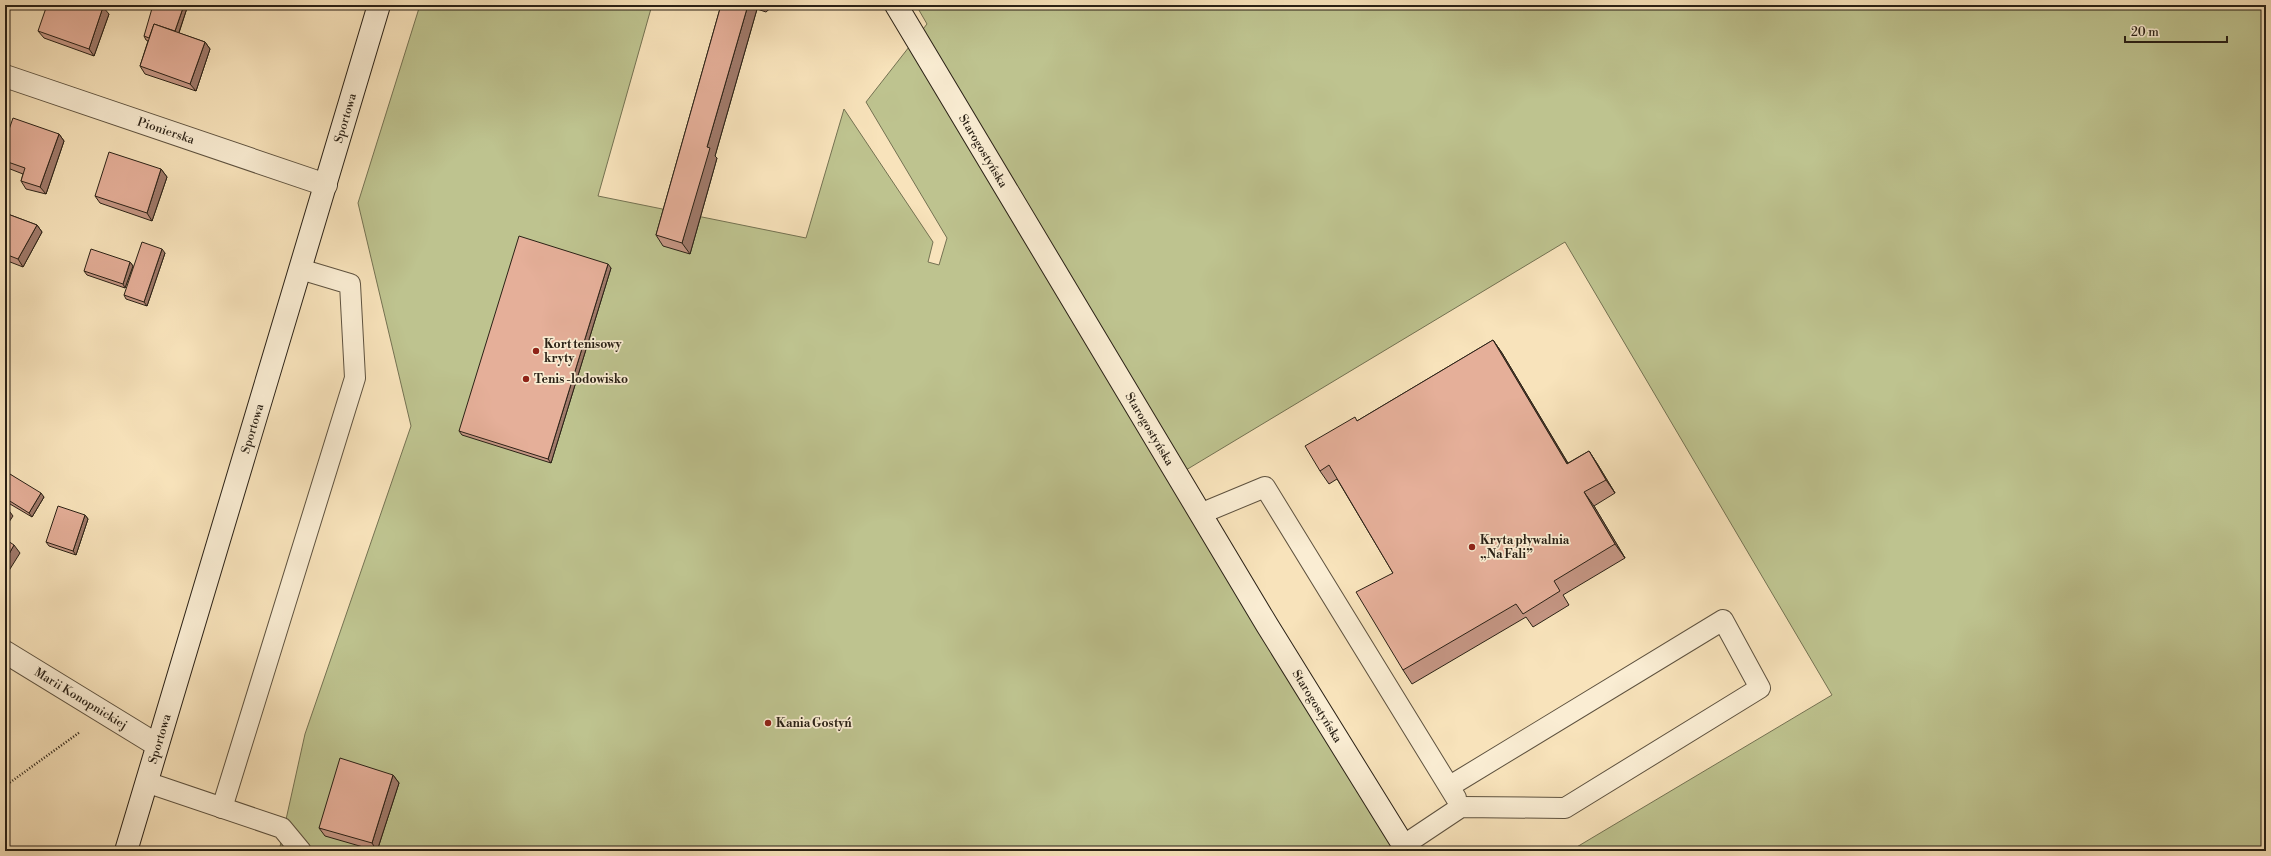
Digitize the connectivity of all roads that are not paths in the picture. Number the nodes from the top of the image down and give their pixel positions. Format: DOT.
graph roads {
  1 [pos="378,5"];
  2 [pos="896,5"];
  3 [pos="5,76"];
  4 [pos="326,185"];
  5 [pos="300,269"];
  6 [pos="1200,514"];
  7 [pos="5,652"];
  8 [pos="157,745"];
  9 [pos="146,782"];
  10 [pos="1450,786"];
  11 [pos="1461,807"];
  12 [pos="222,808"];
  13 [pos="1405,848"];
  14 [pos="126,851"];
  15 [pos="301,851"];
  1 -- 4 [label="street, Sportowa"];
  2 -- 6 [label="street, Starogostyńska"];
  3 -- 4 [label="street, Pionierska"];
  4 -- 5 [label="street, Sportowa"];
  5 -- 8 [label="street, Sportowa"];
  5 -- 12 [label="lane"];
  6 -- 10 [label="lane"];
  6 -- 13 [label="street, Starogostyńska"];
  7 -- 8 [label="street, Marii Konopnickiej"];
  8 -- 9 [label="street, Sportowa"];
  9 -- 12 [label="lane"];
  9 -- 14 [label="street, Sportowa"];
  10 -- 11 [label="lane"];
  10 -- 11 [label="lane"];
  11 -- 13 [label="lane"];
  12 -- 15 [label="lane"];
}
